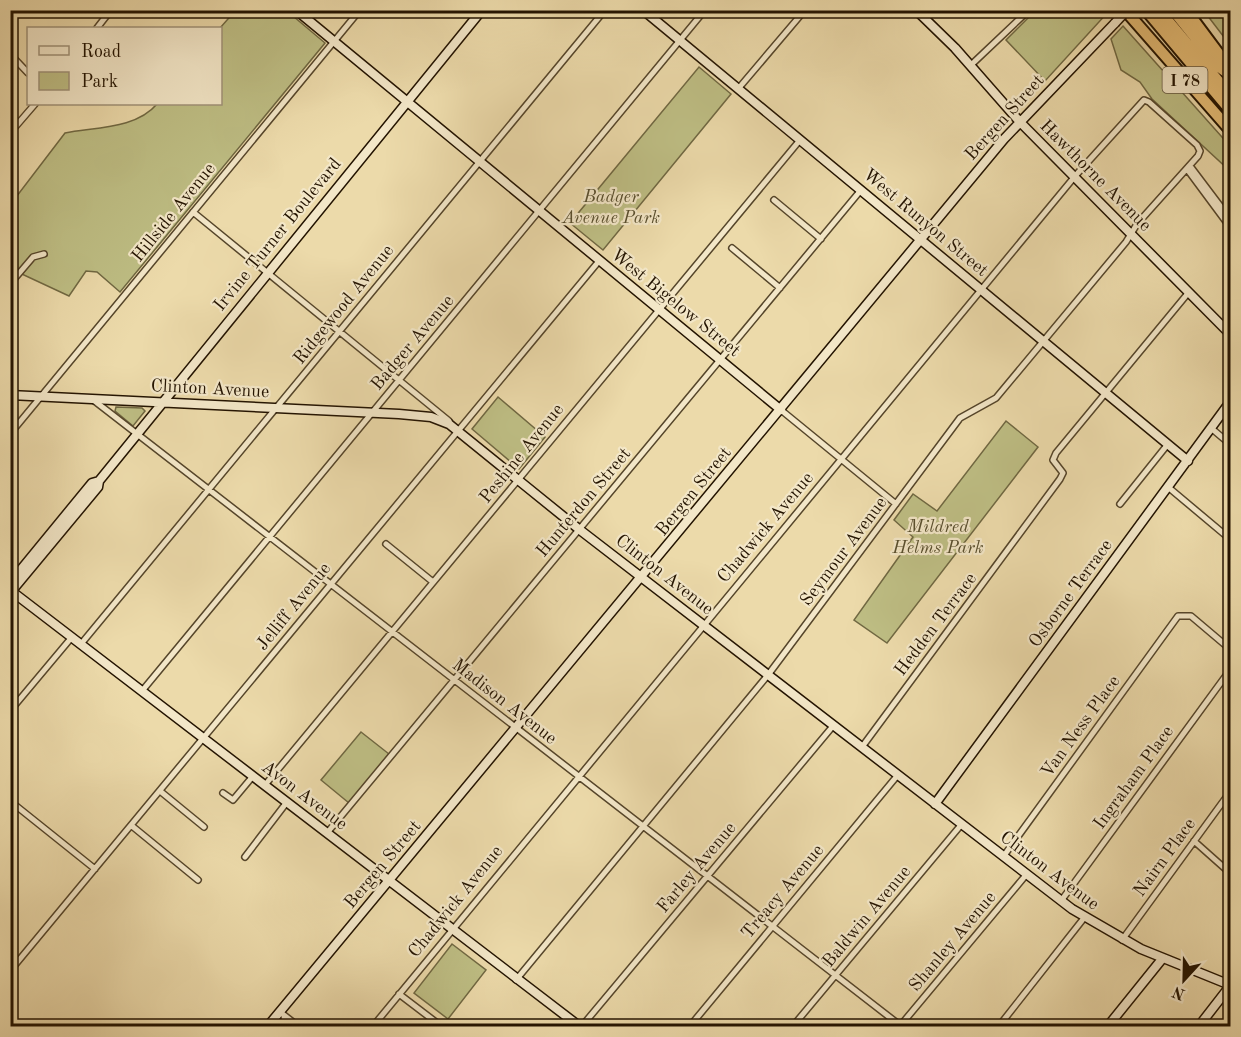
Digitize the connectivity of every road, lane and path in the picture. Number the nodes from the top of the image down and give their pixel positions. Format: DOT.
graph roads {
  1 [pos="111,10"];
  2 [pos="296,10"];
  3 [pos="360,10"];
  4 [pos="482,10"];
  5 [pos="605,10"];
  6 [pos="643,10"];
  7 [pos="705,10"];
  8 [pos="805,10"];
  9 [pos="916,10"];
  10 [pos="1018,10"];
  11 [pos="1029,10"];
  12 [pos="1126,10"];
  13 [pos="1173,10"];
  14 [pos="1185,10"];
  15 [pos="1151,13"];
  16 [pos="1023,17"];
  17 [pos="98,27"];
  18 [pos="680,41"];
  19 [pos="334,42"];
  20 [pos="10,54"];
  21 [pos="971,65"];
  22 [pos="1230,69"];
  23 [pos="27,72"];
  24 [pos="1230,75"];
  25 [pos="738,89"];
  26 [pos="1230,95"];
  27 [pos="1144,100"];
  28 [pos="407,101"];
  29 [pos="34,105"];
  30 [pos="1230,110"];
  31 [pos="1020,122"];
  32 [pos="1230,130"];
  33 [pos="10,133"];
  34 [pos="800,140"];
  35 [pos="480,162"];
  36 [pos="1188,168"];
  37 [pos="1076,175"];
  38 [pos="861,190"];
  39 [pos="774,200"];
  40 [pos="193,212"];
  41 [pos="540,212"];
  42 [pos="1230,219"];
  43 [pos="1230,227"];
  44 [pos="1132,233"];
  45 [pos="821,239"];
  46 [pos="921,240"];
  47 [pos="732,248"];
  48 [pos="44,254"];
  49 [pos="599,261"];
  50 [pos="267,272"];
  51 [pos="10,284"];
  52 [pos="780,288"];
  53 [pos="981,289"];
  54 [pos="1189,292"];
  55 [pos="660,310"];
  56 [pos="340,332"];
  57 [pos="1230,334"];
  58 [pos="1043,342"];
  59 [pos="720,360"];
  60 [pos="399,381"];
  61 [pos="1105,393"];
  62 [pos="10,395"];
  63 [pos="42,396"];
  64 [pos="90,398"];
  65 [pos="164,402"];
  66 [pos="1230,402"];
  67 [pos="278,408"];
  68 [pos="781,410"];
  69 [pos="374,412"];
  70 [pos="1211,428"];
  71 [pos="459,430"];
  72 [pos="10,434"];
  73 [pos="137,436"];
  74 [pos="1168,444"];
  75 [pos="1230,444"];
  76 [pos="842,459"];
  77 [pos="1188,461"];
  78 [pos="519,482"];
  79 [pos="1168,487"];
  80 [pos="208,491"];
  81 [pos="896,504"];
  82 [pos="1120,504"];
  83 [pos="580,530"];
  84 [pos="269,538"];
  85 [pos="1230,539"];
  86 [pos="386,544"];
  87 [pos="642,578"];
  88 [pos="433,582"];
  89 [pos="331,584"];
  90 [pos="11,590"];
  91 [pos="704,625"];
  92 [pos="392,632"];
  93 [pos="72,637"];
  94 [pos="81,644"];
  95 [pos="1230,646"];
  96 [pos="1230,670"];
  97 [pos="768,675"];
  98 [pos="454,680"];
  99 [pos="142,691"];
  100 [pos="10,711"];
  101 [pos="833,726"];
  102 [pos="516,729"];
  103 [pos="204,738"];
  104 [pos="861,748"];
  105 [pos="253,776"];
  106 [pos="897,776"];
  107 [pos="579,777"];
  108 [pos="265,785"];
  109 [pos="160,791"];
  110 [pos="1230,792"];
  111 [pos="223,793"];
  112 [pos="10,801"];
  113 [pos="287,802"];
  114 [pos="935,804"];
  115 [pos="961,825"];
  116 [pos="132,826"];
  117 [pos="643,826"];
  118 [pos="204,827"];
  119 [pos="327,833"];
  120 [pos="1194,841"];
  121 [pos="245,857"];
  122 [pos="1003,857"];
  123 [pos="95,869"];
  124 [pos="1230,873"];
  125 [pos="1026,875"];
  126 [pos="707,877"];
  127 [pos="198,880"];
  128 [pos="389,882"];
  129 [pos="1060,901"];
  130 [pos="1084,918"];
  131 [pos="772,927"];
  132 [pos="452,929"];
  133 [pos="1122,940"];
  134 [pos="1162,959"];
  135 [pos="10,971"];
  136 [pos="836,976"];
  137 [pos="516,980"];
  138 [pos="1230,986"];
  139 [pos="399,994"];
  140 [pos="282,1014"];
  141 [pos="268,1026"];
  142 [pos="285,1026"];
  143 [pos="298,1026"];
  144 [pos="364,1026"];
  145 [pos="441,1026"];
  146 [pos="580,1026"];
  147 [pos="690,1026"];
  148 [pos="793,1026"];
  149 [pos="901,1026"];
  150 [pos="999,1026"];
  151 [pos="1108,1026"];
  152 [pos="1199,1026"];
  1 -- 17 [label="street"];
  2 -- 19 [label="main road, West Bigelow Street"];
  3 -- 19 [label="street, Hillside Avenue"];
  4 -- 28 [label="main road, Irvine Turner Boulevard"];
  5 -- 35 [label="street, Ridgewood Avenue"];
  6 -- 18 [label="main road, West Runyon Street"];
  7 -- 18 [label="street, Badger Avenue"];
  8 -- 25 [label="street"];
  9 -- 21 [label="main road, Hawthorne Avenue"];
  10 -- 16 [label="street"];
  11 -- 16 [label="street"];
  12 -- 31 [label="main road, Bergen Street, bridge"];
  12 -- 32 [label="highway, I 78"];
  13 -- 24 [label="highway"];
  14 -- 22 [label="highway, I 78"];
  15 -- 26 [label="highway, I 78"];
  15 -- 30 [label="highway, I 78"];
  16 -- 21 [label="street"];
  18 -- 25 [label="main road, West Runyon Street"];
  18 -- 41 [label="street, Badger Avenue"];
  19 -- 28 [label="main road, West Bigelow Street"];
  19 -- 40 [label="street, Hillside Avenue"];
  20 -- 23 [label="street"];
  21 -- 31 [label="main road, Hawthorne Avenue"];
  25 -- 34 [label="main road, West Runyon Street"];
  27 -- 36 [label="street, Seymour Avenue"];
  27 -- 37 [label="street, Chadwick Avenue"];
  28 -- 35 [label="main road, West Bigelow Street"];
  28 -- 50 [label="main road, Irvine Turner Boulevard"];
  29 -- 33 [label="street"];
  31 -- 37 [label="main road, Hawthorne Avenue"];
  31 -- 46 [label="main road, Bergen Street"];
  34 -- 38 [label="main road, West Runyon Street"];
  34 -- 55 [label="street, Peshine Avenue"];
  35 -- 41 [label="main road, West Bigelow Street"];
  35 -- 56 [label="street, Ridgewood Avenue"];
  36 -- 42 [label="street"];
  36 -- 43 [label="street"];
  36 -- 44 [label="street, Seymour Avenue"];
  37 -- 44 [label="main road, Hawthorne Avenue"];
  37 -- 53 [label="street, Chadwick Avenue"];
  38 -- 45 [label="street, Hunterdon Street"];
  38 -- 46 [label="main road, West Runyon Street"];
  39 -- 45 [label="street"];
  40 -- 50 [label="street"];
  40 -- 63 [label="street, Hillside Avenue"];
  41 -- 49 [label="main road, West Bigelow Street"];
  41 -- 60 [label="street, Badger Avenue"];
  44 -- 54 [label="main road, Hawthorne Avenue"];
  44 -- 58 [label="street, Seymour Avenue"];
  45 -- 52 [label="street, Hunterdon Street"];
  46 -- 53 [label="main road, West Runyon Street"];
  46 -- 68 [label="main road, Bergen Street"];
  47 -- 52 [label="street"];
  48 -- 51 [label="street"];
  49 -- 55 [label="main road, West Bigelow Street"];
  49 -- 71 [label="street, Jelliff Avenue"];
  50 -- 56 [label="street"];
  50 -- 65 [label="main road, Irvine Turner Boulevard"];
  52 -- 59 [label="street, Hunterdon Street"];
  53 -- 58 [label="main road, West Runyon Street"];
  53 -- 76 [label="street, Chadwick Avenue"];
  54 -- 57 [label="main road, Hawthorne Avenue"];
  54 -- 61 [label="street, Hedden Terrace"];
  55 -- 59 [label="main road, West Bigelow Street"];
  55 -- 78 [label="street, Peshine Avenue"];
  56 -- 60 [label="street"];
  56 -- 67 [label="street, Ridgewood Avenue"];
  58 -- 61 [label="main road, West Runyon Street"];
  58 -- 81 [label="street, Seymour Avenue"];
  59 -- 68 [label="main road, West Bigelow Street"];
  59 -- 83 [label="street, Hunterdon Street"];
  60 -- 69 [label="street, Badger Avenue"];
  60 -- 71 [label="street"];
  61 -- 74 [label="main road, West Runyon Street"];
  61 -- 104 [label="street, Hedden Terrace"];
  62 -- 63 [label="main road, Clinton Avenue"];
  63 -- 64 [label="main road, Clinton Avenue"];
  63 -- 72 [label="street, Hillside Avenue"];
  64 -- 65 [label="main road, Clinton Avenue"];
  64 -- 73 [label="street, Madison Avenue"];
  65 -- 67 [label="main road, Clinton Avenue"];
  65 -- 73 [label="main road, Irvine Turner Boulevard"];
  66 -- 70 [label="main road, Osborne Terrace"];
  67 -- 69 [label="main road, Clinton Avenue"];
  67 -- 80 [label="street, Ridgewood Avenue"];
  68 -- 76 [label="street, West Bigelow Street"];
  68 -- 87 [label="main road, Bergen Street"];
  69 -- 71 [label="main road, Clinton Avenue"];
  69 -- 84 [label="street, Badger Avenue"];
  70 -- 75 [label="street"];
  70 -- 77 [label="main road, Osborne Terrace"];
  71 -- 78 [label="main road, Clinton Avenue"];
  71 -- 89 [label="street, Jelliff Avenue"];
  73 -- 80 [label="street, Madison Avenue"];
  73 -- 90 [label="main road, Irvine Turner Boulevard"];
  74 -- 77 [label="main road, West Runyon Street"];
  74 -- 82 [label="street"];
  76 -- 81 [label="street, West Bigelow Street"];
  76 -- 91 [label="street, Chadwick Avenue"];
  77 -- 79 [label="main road, Osborne Terrace"];
  78 -- 83 [label="main road, Clinton Avenue"];
  78 -- 88 [label="street, Peshine Avenue"];
  79 -- 85 [label="street"];
  79 -- 114 [label="main road, Osborne Terrace"];
  80 -- 84 [label="street, Madison Avenue"];
  80 -- 94 [label="street, Ridgewood Avenue"];
  81 -- 97 [label="street, Seymour Avenue"];
  83 -- 87 [label="main road, Clinton Avenue"];
  83 -- 98 [label="street, Hunterdon Street"];
  84 -- 89 [label="street, Madison Avenue"];
  84 -- 99 [label="street, Badger Avenue"];
  86 -- 88 [label="street"];
  87 -- 91 [label="main road, Clinton Avenue"];
  87 -- 102 [label="main road, Bergen Street"];
  88 -- 92 [label="street, Peshine Avenue"];
  89 -- 92 [label="street, Madison Avenue"];
  89 -- 103 [label="street, Jelliff Avenue"];
  90 -- 93 [label="main road, Avon Avenue"];
  91 -- 97 [label="main road, Clinton Avenue"];
  91 -- 107 [label="street, Chadwick Avenue"];
  92 -- 98 [label="street, Madison Avenue"];
  92 -- 108 [label="street, Peshine Avenue"];
  93 -- 94 [label="main road, Avon Avenue"];
  93 -- 100 [label="street"];
  94 -- 99 [label="main road, Avon Avenue"];
  95 -- 122 [label="street, Van Ness Place"];
  96 -- 129 [label="street, Ingraham Place"];
  97 -- 101 [label="main road, Clinton Avenue"];
  97 -- 117 [label="street, Seymour Avenue"];
  98 -- 102 [label="street, Madison Avenue"];
  98 -- 119 [label="street, Hunterdon Street"];
  99 -- 103 [label="main road, Avon Avenue"];
  101 -- 104 [label="main road, Clinton Avenue"];
  101 -- 126 [label="street, Farley Avenue"];
  102 -- 107 [label="street, Madison Avenue"];
  102 -- 128 [label="main road, Bergen Street"];
  103 -- 105 [label="main road, Avon Avenue"];
  103 -- 109 [label="street, Jelliff Avenue"];
  104 -- 106 [label="main road, Clinton Avenue"];
  105 -- 108 [label="main road, Avon Avenue"];
  105 -- 111 [label="street"];
  106 -- 114 [label="main road, Clinton Avenue"];
  106 -- 131 [label="street, Treacy Avenue"];
  107 -- 117 [label="street, Madison Avenue"];
  107 -- 132 [label="street, Chadwick Avenue"];
  108 -- 113 [label="main road, Avon Avenue"];
  109 -- 116 [label="street, Jelliff Avenue"];
  109 -- 118 [label="street"];
  110 -- 120 [label="street, Nairn Place"];
  112 -- 123 [label="street"];
  113 -- 119 [label="main road, Avon Avenue"];
  113 -- 121 [label="street"];
  114 -- 115 [label="main road, Clinton Avenue"];
  115 -- 122 [label="main road, Clinton Avenue"];
  115 -- 136 [label="street, Baldwin Avenue"];
  116 -- 123 [label="street, Jelliff Avenue"];
  116 -- 127 [label="street"];
  117 -- 126 [label="street, Madison Avenue"];
  117 -- 137 [label="street, Seymour Avenue"];
  119 -- 128 [label="main road, Avon Avenue"];
  120 -- 124 [label="street"];
  120 -- 133 [label="street, Nairn Place"];
  122 -- 125 [label="main road, Clinton Avenue"];
  123 -- 135 [label="street, Jelliff Avenue"];
  125 -- 129 [label="main road, Clinton Avenue"];
  125 -- 149 [label="street, Shanley Avenue"];
  126 -- 131 [label="street, Madison Avenue"];
  126 -- 146 [label="street, Farley Avenue"];
  128 -- 132 [label="main road, Avon Avenue"];
  128 -- 140 [label="main road, Bergen Street"];
  129 -- 130 [label="main road, Clinton Avenue"];
  130 -- 133 [label="main road, Clinton Avenue"];
  130 -- 150 [label="street"];
  131 -- 136 [label="street, Madison Avenue"];
  131 -- 147 [label="street, Treacy Avenue"];
  132 -- 137 [label="main road, Avon Avenue"];
  132 -- 139 [label="street, Chadwick Avenue"];
  133 -- 134 [label="main road, Clinton Avenue"];
  134 -- 138 [label="main road, Clinton Avenue"];
  134 -- 151 [label="main road"];
  136 -- 148 [label="street, Baldwin Avenue"];
  136 -- 149 [label="street, Madison Avenue"];
  137 -- 146 [label="main road, Avon Avenue"];
  138 -- 152 [label="main road"];
  139 -- 144 [label="street, Chadwick Avenue"];
  139 -- 145 [label="street"];
  140 -- 141 [label="main road, Bergen Street"];
  140 -- 142 [label="street"];
  140 -- 143 [label="street"];
}
